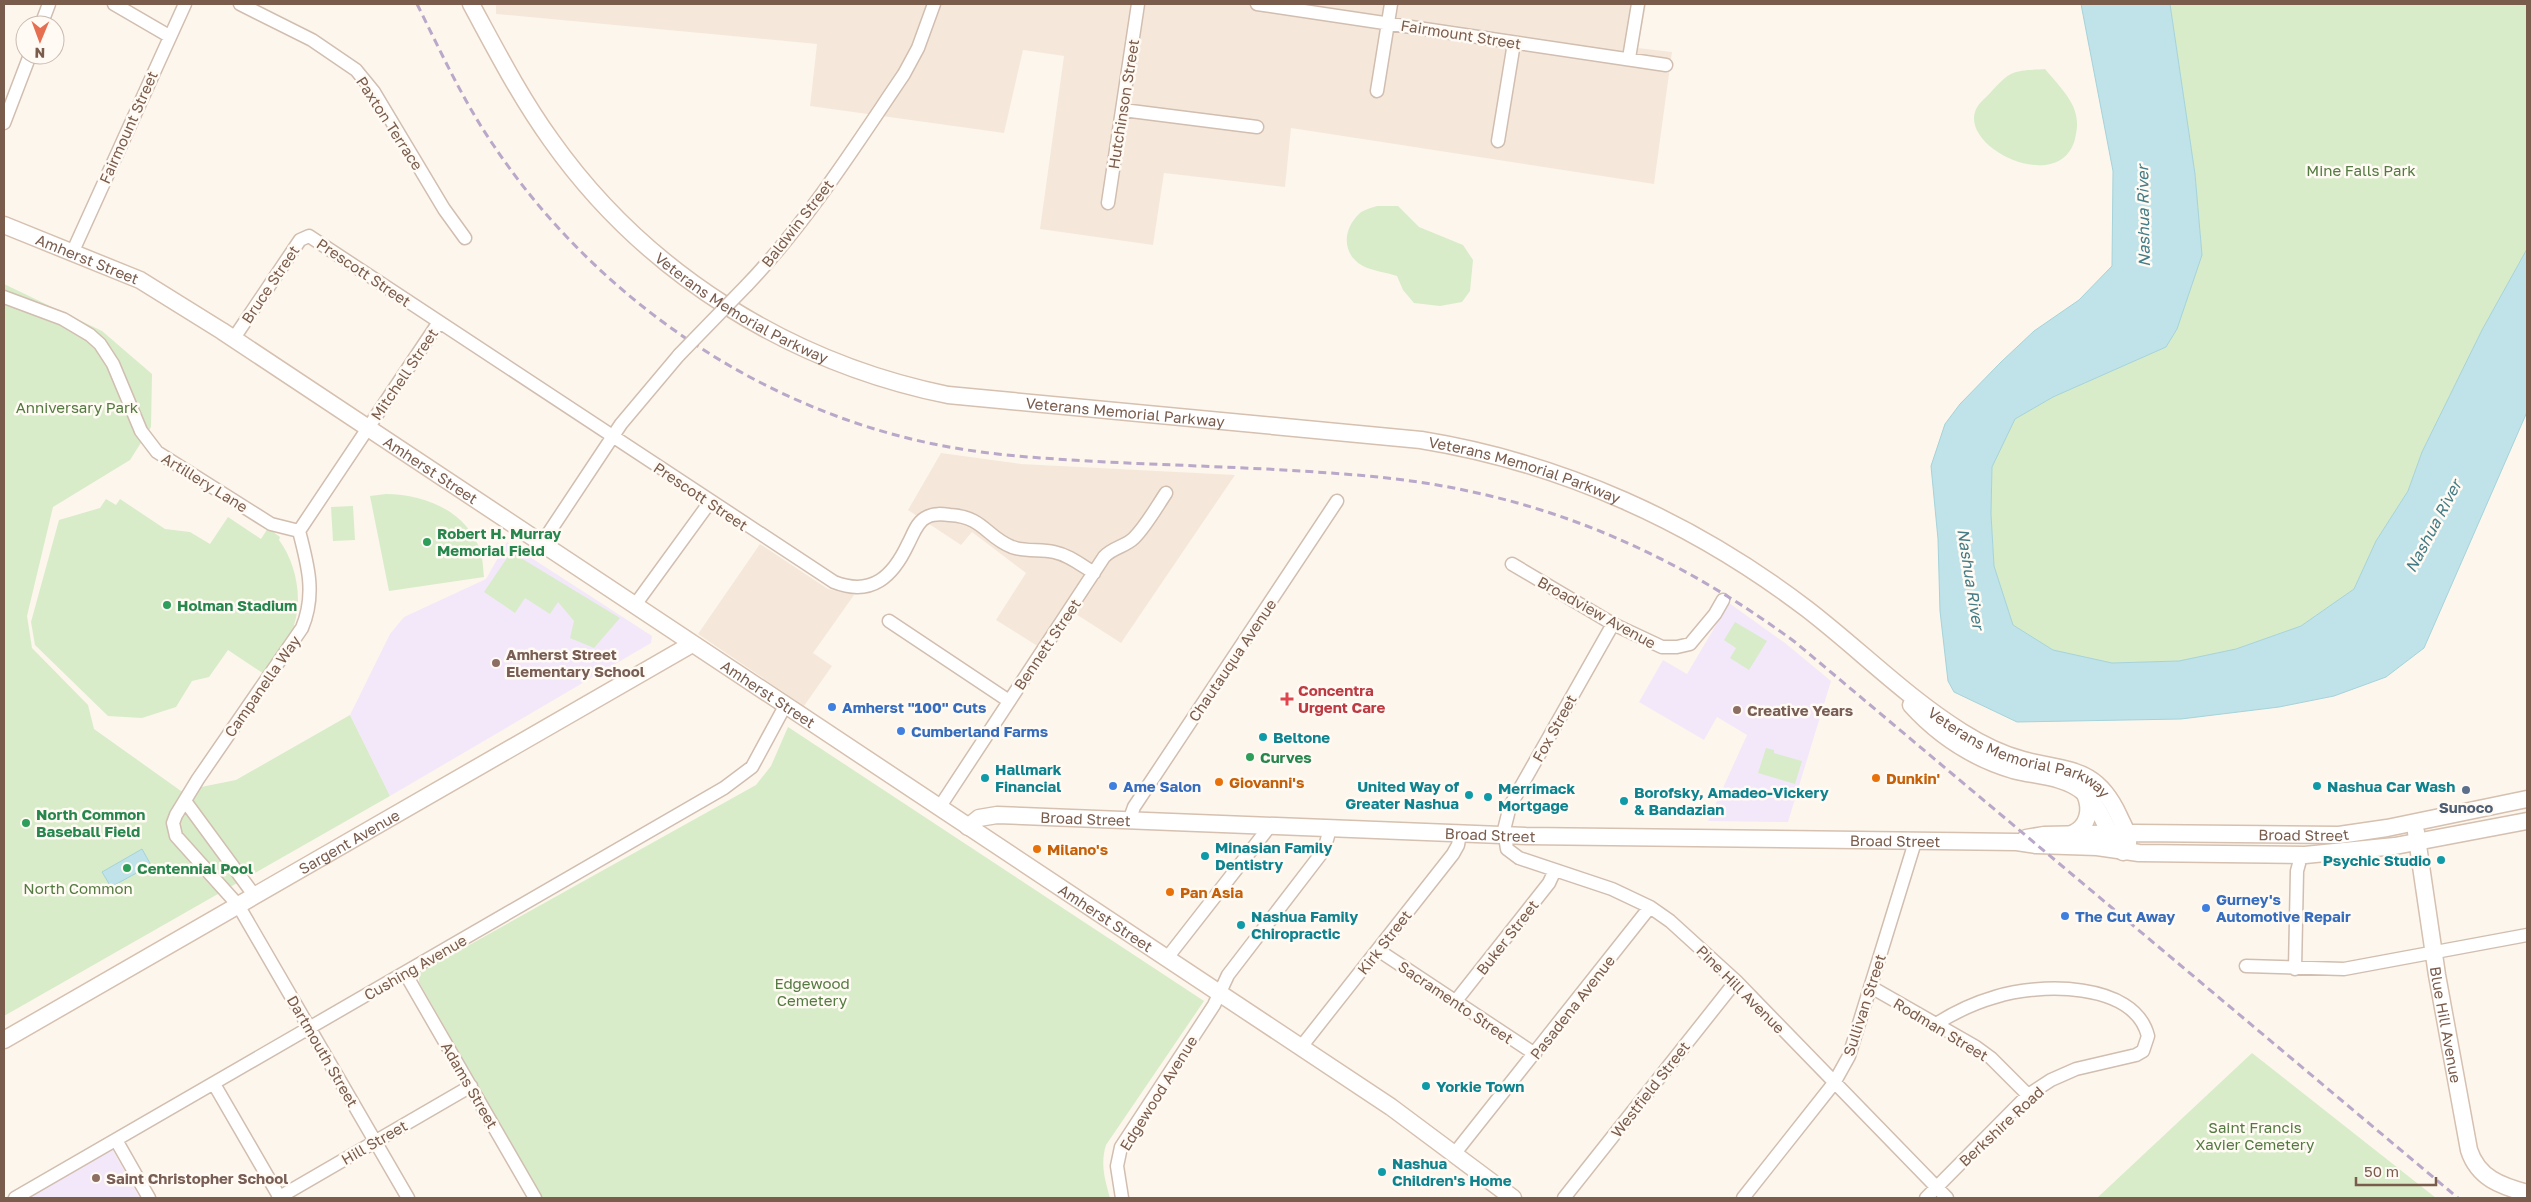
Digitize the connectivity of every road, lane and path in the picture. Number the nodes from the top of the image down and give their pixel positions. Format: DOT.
graph roads {
  1 [pos="114,4"];
  2 [pos="184,4"];
  3 [pos="240,4"];
  4 [pos="471,4"];
  5 [pos="934,4"];
  6 [pos="1138,4"];
  7 [pos="1256,4"];
  8 [pos="1390,4"];
  9 [pos="1638,4"];
  10 [pos="1388,22"];
  11 [pos="169,36"];
  12 [pos="1514,43"];
  13 [pos="1629,58"];
  14 [pos="26,65"];
  15 [pos="1666,65"];
  16 [pos="1377,91"];
  17 [pos="1123,110"];
  18 [pos="4,123"];
  19 [pos="1257,127"];
  20 [pos="1498,141"];
  21 [pos="1108,203"];
  22 [pos="4,225"];
  23 [pos="309,236"];
  24 [pos="465,238"];
  25 [pos="73,251"];
  26 [pos="4,297"];
  27 [pos="439,322"];
  28 [pos="234,338"];
  29 [pos="368,426"];
  30 [pos="613,436"];
  31 [pos="1166,493"];
  32 [pos="1337,501"];
  33 [pos="710,502"];
  34 [pos="299,531"];
  35 [pos="542,543"];
  36 [pos="1512,564"];
  37 [pos="1094,572"];
  38 [pos="1723,600"];
  39 [pos="635,605"];
  40 [pos="889,621"];
  41 [pos="1613,624"];
  42 [pos="692,644"];
  43 [pos="1881,672"];
  44 [pos="1009,701"];
  45 [pos="785,706"];
  46 [pos="2085,794"];
  47 [pos="2527,799"];
  48 [pos="185,802"];
  49 [pos="939,808"];
  50 [pos="1129,821"];
  51 [pos="2415,822"];
  52 [pos="2527,823"];
  53 [pos="1270,826"];
  54 [pos="968,828"];
  55 [pos="1330,828"];
  56 [pos="2110,833"];
  57 [pos="2126,833"];
  58 [pos="1460,834"];
  59 [pos="2072,834"];
  60 [pos="1503,836"];
  61 [pos="1915,842"];
  62 [pos="2017,842"];
  63 [pos="2416,842"];
  64 [pos="2120,852"];
  65 [pos="2305,855"];
  66 [pos="1555,870"];
  67 [pos="254,895"];
  68 [pos="238,905"];
  69 [pos="1650,907"];
  70 [pos="2527,935"];
  71 [pos="1378,950"];
  72 [pos="2434,952"];
  73 [pos="1167,958"];
  74 [pos="2246,966"];
  75 [pos="2296,969"];
  76 [pos="405,973"];
  77 [pos="1736,980"];
  78 [pos="1871,988"];
  79 [pos="1219,993"];
  80 [pos="1456,1002"];
  81 [pos="1936,1024"];
  82 [pos="310,1028"];
  83 [pos="4,1040"];
  84 [pos="1301,1047"];
  85 [pos="1534,1054"];
  86 [pos="1834,1083"];
  87 [pos="214,1084"];
  88 [pos="470,1086"];
  89 [pos="2028,1095"];
  90 [pos="116,1140"];
  91 [pos="376,1141"];
  92 [pos="1455,1153"];
  93 [pos="1936,1187"];
  94 [pos="2527,1193"];
  95 [pos="530,1196"];
  96 [pos="15,1198"];
  97 [pos="149,1198"];
  98 [pos="279,1198"];
  99 [pos="408,1198"];
  100 [pos="1122,1198"];
  101 [pos="1513,1198"];
  102 [pos="1564,1198"];
  103 [pos="1743,1198"];
  104 [pos="1926,1198"];
  105 [pos="1947,1198"];
  1 -- 11 [label="street"];
  2 -- 11 [label="street, Fairmount Street"];
  3 -- 24 [label="street, Paxton Terrace"];
  4 -- 43 [label="main road, Veterans Memorial Parkway"];
  5 -- 30 [label="street, Baldwin Street, bridge"];
  6 -- 17 [label="street, Hutchinson Street"];
  7 -- 10 [label="street, Fairmount Street"];
  8 -- 10 [label="street"];
  9 -- 13 [label="street"];
  10 -- 12 [label="street, Fairmount Street"];
  10 -- 16 [label="street"];
  11 -- 25 [label="street, Fairmount Street"];
  12 -- 13 [label="street, Fairmount Street"];
  12 -- 20 [label="street"];
  13 -- 15 [label="street, Fairmount Street"];
  14 -- 18 [label="street"];
  17 -- 19 [label="street"];
  17 -- 21 [label="street, Hutchinson Street"];
  22 -- 25 [label="main road, Amherst Street"];
  23 -- 27 [label="street, Prescott Street"];
  23 -- 28 [label="street, Bruce Street"];
  25 -- 28 [label="main road, Amherst Street"];
  26 -- 34 [label="street, Artillery Lane"];
  27 -- 29 [label="street, Mitchell Street"];
  27 -- 30 [label="street, Prescott Street"];
  28 -- 29 [label="main road, Amherst Street"];
  29 -- 34 [label="street, Mitchell Street"];
  29 -- 35 [label="main road, Amherst Street"];
  30 -- 33 [label="street, Prescott Street"];
  30 -- 35 [label="street, Baldwin Street"];
  31 -- 37 [label="street, Bennett Street"];
  32 -- 50 [label="street, Chautauqua Avenue"];
  33 -- 37 [label="street, Prescott Street"];
  33 -- 39 [label="street"];
  34 -- 48 [label="street, Campanella Way"];
  35 -- 39 [label="main road, Amherst Street"];
  36 -- 41 [label="street, Broadview Avenue"];
  37 -- 44 [label="street, Bennett Street"];
  38 -- 41 [label="street, Broadview Avenue"];
  39 -- 42 [label="main road, Amherst Street"];
  40 -- 44 [label="street"];
  41 -- 60 [label="street, Fox Street"];
  42 -- 45 [label="main road, Amherst Street"];
  42 -- 67 [label="main road, Sargent Avenue"];
  43 -- 46 [label="main road, Veterans Memorial Parkway"];
  43 -- 57 [label="main road, Veterans Memorial Parkway"];
  44 -- 49 [label="street, Bennett Street"];
  45 -- 49 [label="main road, Amherst Street"];
  45 -- 76 [label="street, Cushing Avenue"];
  46 -- 56 [label="main road, Veterans Memorial Parkway"];
  46 -- 59 [label="main road"];
  47 -- 51 [label="main road, Broad Street"];
  48 -- 67 [label="street"];
  48 -- 68 [label="street, Campanella Way"];
  49 -- 54 [label="main road, Amherst Street"];
  50 -- 53 [label="main road, Broad Street"];
  50 -- 54 [label="main road, Broad Street"];
  51 -- 57 [label="main road, Broad Street"];
  51 -- 63 [label="main road, Blue Hill Avenue"];
  52 -- 63 [label="main road, Broad Street"];
  53 -- 55 [label="main road, Broad Street"];
  53 -- 73 [label="street"];
  54 -- 73 [label="main road, Amherst Street"];
  55 -- 58 [label="main road, Broad Street"];
  55 -- 79 [label="street, Edgewood Avenue"];
  56 -- 57 [label="main road, Broad Street"];
  56 -- 59 [label="main road, Broad Street"];
  56 -- 64 [label="main road, Veterans Memorial Parkway"];
  57 -- 64 [label="main road"];
  58 -- 60 [label="main road, Broad Street"];
  58 -- 71 [label="street, Kirk Street"];
  59 -- 62 [label="main road, Broad Street"];
  60 -- 61 [label="main road, Broad Street"];
  60 -- 66 [label="street, Pine Hill Avenue"];
  61 -- 62 [label="main road, Broad Street"];
  61 -- 78 [label="street, Sullivan Street"];
  62 -- 64 [label="main road, Broad Street"];
  63 -- 65 [label="main road, Broad Street"];
  63 -- 72 [label="main road, Blue Hill Avenue"];
  64 -- 65 [label="main road, Broad Street"];
  65 -- 75 [label="street"];
  66 -- 69 [label="street, Pine Hill Avenue"];
  66 -- 80 [label="street, Buker Street"];
  67 -- 68 [label="main road, Sargent Avenue"];
  68 -- 82 [label="street, Dartmouth Street"];
  68 -- 83 [label="main road, Sargent Avenue"];
  69 -- 77 [label="street, Pine Hill Avenue"];
  69 -- 85 [label="street, Pasadena Avenue"];
  70 -- 72 [label="street"];
  71 -- 80 [label="street, Sacramento Street"];
  71 -- 84 [label="street, Kirk Street"];
  72 -- 75 [label="street"];
  72 -- 94 [label="main road, Blue Hill Avenue"];
  73 -- 79 [label="main road, Amherst Street"];
  74 -- 75 [label="street"];
  76 -- 82 [label="street, Cushing Avenue"];
  76 -- 88 [label="street, Adams Street"];
  77 -- 86 [label="street, Pine Hill Avenue"];
  77 -- 102 [label="street, Westfield Street"];
  78 -- 81 [label="street, Rodman Street"];
  78 -- 86 [label="street, Sullivan Street"];
  79 -- 84 [label="main road, Amherst Street"];
  79 -- 100 [label="street, Edgewood Avenue"];
  80 -- 85 [label="street, Sacramento Street"];
  81 -- 89 [label="street, Rodman Street"];
  81 -- 89 [label="street, Berkshire Road"];
  82 -- 87 [label="street, Cushing Avenue"];
  82 -- 91 [label="street, Dartmouth Street"];
  84 -- 92 [label="main road, Amherst Street"];
  85 -- 92 [label="street, Pasadena Avenue"];
  86 -- 93 [label="street, Pine Hill Avenue"];
  86 -- 103 [label="street, Sullivan Street"];
  87 -- 90 [label="street, Cushing Avenue"];
  87 -- 98 [label="street"];
  88 -- 91 [label="street, Hill Street"];
  88 -- 95 [label="street, Adams Street"];
  89 -- 93 [label="street, Berkshire Road"];
  90 -- 96 [label="street, Cushing Avenue"];
  90 -- 97 [label="street"];
  91 -- 98 [label="street, Hill Street"];
  91 -- 99 [label="street, Dartmouth Street"];
  92 -- 101 [label="main road, Amherst Street"];
  93 -- 104 [label="street, Berkshire Road"];
  93 -- 105 [label="street, Pine Hill Avenue"];
}
